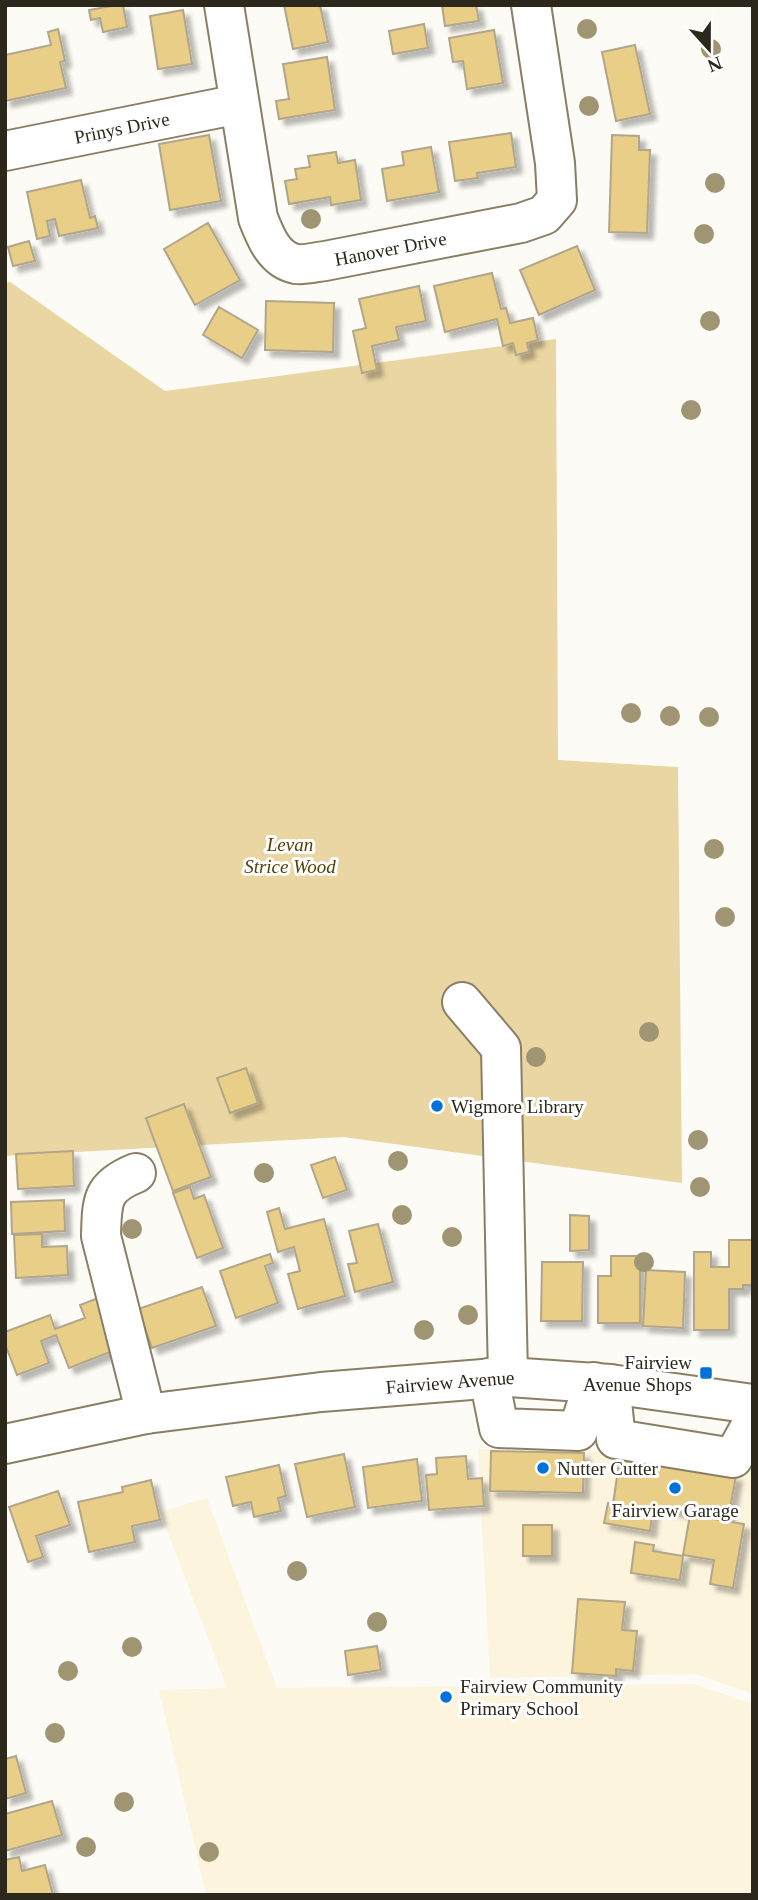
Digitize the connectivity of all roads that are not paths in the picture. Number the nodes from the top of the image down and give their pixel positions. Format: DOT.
graph roads {
  1 [pos="224,5"];
  2 [pos="531,5"];
  3 [pos="239,104"];
  4 [pos="5,151"];
  5 [pos="462,1002"];
  6 [pos="136,1173"];
  7 [pos="499,1378"];
  8 [pos="602,1383"];
  9 [pos="753,1404"];
  10 [pos="146,1414"];
  11 [pos="753,1422"];
  12 [pos="5,1444"];
  1 -- 3 [label="street, Hanover Drive"];
  2 -- 3 [label="street, Hanover Drive"];
  3 -- 4 [label="street, Prinys Drive"];
  5 -- 7 [label="street"];
  6 -- 10 [label="street"];
  7 -- 8 [label="street, Fairview Avenue"];
  7 -- 8 [label="street"];
  7 -- 10 [label="street, Fairview Avenue"];
  8 -- 9 [label="street, Fairview Avenue"];
  8 -- 11 [label="street"];
  10 -- 12 [label="street, Fairview Avenue"];
}
